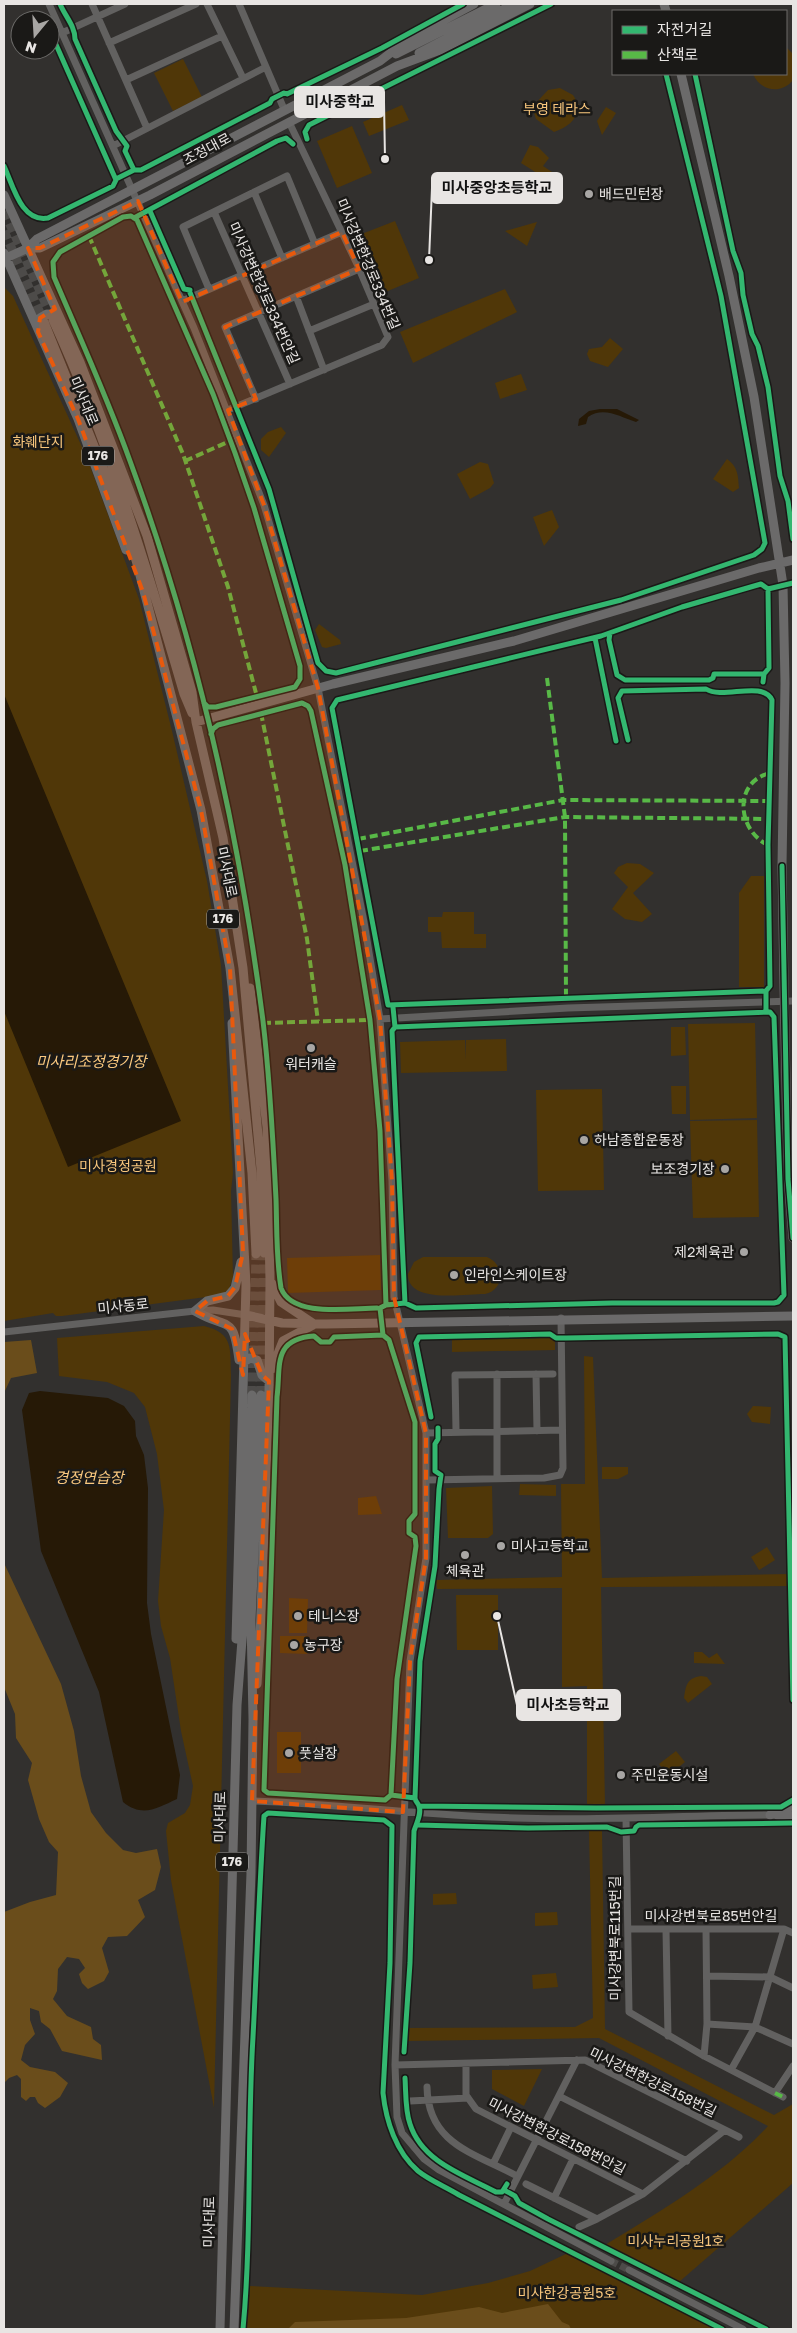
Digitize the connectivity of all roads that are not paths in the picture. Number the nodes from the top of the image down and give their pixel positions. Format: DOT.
graph roads {
  1 [pos="49,4"];
  2 [pos="92,4"];
  3 [pos="125,4"];
  4 [pos="196,4"];
  5 [pos="207,4"];
  6 [pos="238,4"];
  7 [pos="474,4"];
  8 [pos="496,4"];
  9 [pos="514,4"];
  10 [pos="530,4"];
  11 [pos="97,16"];
  12 [pos="62,33"];
  13 [pos="222,36"];
  14 [pos="109,44"];
  15 [pos="380,61"];
  16 [pos="396,66"];
  17 [pos="264,68"];
  18 [pos="681,75"];
  19 [pos="243,78"];
  20 [pos="126,80"];
  21 [pos="284,109"];
  22 [pos="289,122"];
  23 [pos="147,128"];
  24 [pos="113,146"];
  25 [pos="133,190"];
  26 [pos="254,192"];
  27 [pos="4,195"];
  28 [pos="138,201"];
  29 [pos="214,212"];
  30 [pos="342,232"];
  31 [pos="315,244"];
  32 [pos="28,248"];
  33 [pos="5,255"];
  34 [pos="282,258"];
  35 [pos="359,269"];
  36 [pos="242,275"];
  37 [pos="209,289"];
  38 [pos="296,296"];
  39 [pos="182,302"];
  40 [pos="374,304"];
  41 [pos="259,312"];
  42 [pos="52,320"];
  43 [pos="309,331"];
  44 [pos="38,332"];
  45 [pos="324,370"];
  46 [pos="290,384"];
  47 [pos="256,399"];
  48 [pos="228,410"];
  49 [pos="793,560"];
  50 [pos="778,563"];
  51 [pos="142,592"];
  52 [pos="318,688"];
  53 [pos="196,722"];
  54 [pos="230,968"];
  55 [pos="789,1001"];
  56 [pos="380,1019"];
  57 [pos="793,1238"];
  58 [pos="263,1253"];
  59 [pos="243,1254"];
  60 [pos="270,1281"];
  61 [pos="195,1311"];
  62 [pos="246,1315"];
  63 [pos="793,1316"];
  64 [pos="561,1318"];
  65 [pos="270,1321"];
  66 [pos="398,1322"];
  67 [pos="314,1324"];
  68 [pos="4,1332"];
  69 [pos="244,1362"];
  70 [pos="497,1374"];
  71 [pos="536,1374"];
  72 [pos="552,1374"];
  73 [pos="243,1375"];
  74 [pos="269,1377"];
  75 [pos="561,1430"];
  76 [pos="456,1431"];
  77 [pos="537,1431"];
  78 [pos="497,1432"];
  79 [pos="426,1433"];
  80 [pos="497,1478"];
  81 [pos="427,1480"];
  82 [pos="237,1705"];
  83 [pos="253,1709"];
  84 [pos="252,1801"];
  85 [pos="793,1806"];
  86 [pos="403,1812"];
  87 [pos="770,1815"];
  88 [pos="793,1816"];
  89 [pos="626,1818"];
  90 [pos="628,1929"];
  91 [pos="706,1929"];
  92 [pos="784,1929"];
  93 [pos="666,1930"];
  94 [pos="793,1933"];
  95 [pos="708,1976"];
  96 [pos="770,1977"];
  97 [pos="793,1988"];
  98 [pos="707,2024"];
  99 [pos="755,2027"];
  100 [pos="668,2036"];
  101 [pos="793,2044"];
  102 [pos="704,2056"];
  103 [pos="577,2060"];
  104 [pos="466,2064"];
  105 [pos="395,2065"];
  106 [pos="793,2066"];
  107 [pos="731,2070"];
  108 [pos="427,2086"];
  109 [pos="775,2093"];
  110 [pos="559,2096"];
  111 [pos="784,2097"];
  112 [pos="468,2098"];
  113 [pos="427,2100"];
  114 [pos="410,2101"];
  115 [pos="512,2127"];
  116 [pos="725,2130"];
  117 [pos="739,2137"];
  118 [pos="536,2140"];
  119 [pos="574,2159"];
  120 [pos="687,2161"];
  121 [pos="493,2164"];
  122 [pos="517,2176"];
  123 [pos="526,2184"];
  124 [pos="643,2194"];
  125 [pos="554,2198"];
  126 [pos="504,2204"];
  127 [pos="597,2219"];
  128 [pos="579,2227"];
  129 [pos="612,2261"];
  130 [pos="629,2270"];
  131 [pos="220,2329"];
  132 [pos="234,2329"];
  133 [pos="743,2329"];
  1 -- 12 [label="street"];
  2 -- 11 [label="street"];
  3 -- 11 [label="street"];
  4 -- 14 [label="street"];
  5 -- 13 [label="street"];
  6 -- 17 [label="street"];
  7 -- 15 [label="main road, 조정대로"];
  8 -- 15 [label="main road, 조정대로"];
  9 -- 16 [label="main road, 조정대로"];
  10 -- 16 [label="main road, 조정대로"];
  11 -- 12 [label="street"];
  11 -- 14 [label="street"];
  12 -- 24 [label="street"];
  13 -- 19 [label="street"];
  13 -- 20 [label="street"];
  14 -- 20 [label="street"];
  15 -- 21 [label="main road, 조정대로"];
  16 -- 22 [label="main road, 조정대로"];
  17 -- 19 [label="street"];
  17 -- 21 [label="street"];
  18 -- 50 [label="main road"];
  19 -- 23 [label="street"];
  20 -- 23 [label="street"];
  21 -- 25 [label="main road, 조정대로"];
  22 -- 28 [label="main road, 조정대로"];
  22 -- 30 [label="street, 미사강변한강로334번길"];
  23 -- 24 [label="street"];
  24 -- 25 [label="street"];
  25 -- 28 [label="street"];
  25 -- 32 [label="main road, 조정대로"];
  26 -- 29 [label="street"];
  26 -- 31 [label="street"];
  26 -- 34 [label="street"];
  27 -- 32 [label="main road, 미사대로"];
  28 -- 32 [label="main road, 조정대로"];
  28 -- 39 [label="street"];
  29 -- 36 [label="street, 미사강변한강로334번안길"];
  29 -- 37 [label="street"];
  30 -- 31 [label="street"];
  30 -- 35 [label="street, 미사강변한강로334번길"];
  31 -- 34 [label="street"];
  32 -- 33 [label="main road, 조정대로"];
  32 -- 42 [label="main road, 미사대로"];
  33 -- 44 [label="main road, 미사대로"];
  34 -- 36 [label="street"];
  35 -- 38 [label="street"];
  35 -- 40 [label="street, 미사강변한강로334번길"];
  36 -- 37 [label="street"];
  36 -- 41 [label="street, 미사강변한강로334번안길"];
  37 -- 39 [label="street"];
  38 -- 41 [label="street"];
  38 -- 43 [label="street"];
  39 -- 48 [label="street"];
  40 -- 43 [label="street"];
  40 -- 45 [label="street, 미사강변한강로334번길"];
  41 -- 46 [label="street, 미사강변한강로334번안길"];
  41 -- 47 [label="street"];
  42 -- 44 [label="main road"];
  42 -- 51 [label="main road, 미사대로 / 176"];
  42 -- 53 [label="main road, 미사대로"];
  43 -- 45 [label="street"];
  44 -- 51 [label="main road, 미사대로"];
  45 -- 46 [label="street, 미사강변한강로334번길"];
  46 -- 47 [label="street, 미사강변한강로334번길"];
  47 -- 48 [label="street, 미사강변한강로334번길"];
  48 -- 52 [label="street"];
  49 -- 50 [label="main road"];
  50 -- 52 [label="main road"];
  50 -- 55 [label="main road"];
  51 -- 54 [label="main road, 미사대로 / 176"];
  52 -- 53 [label="main road"];
  52 -- 56 [label="street"];
  53 -- 58 [label="main road, 미사대로 / 176"];
  54 -- 58 [label="main road, 미사대로 / 176"];
  54 -- 59 [label="main road"];
  55 -- 56 [label="street"];
  55 -- 57 [label="main road"];
  56 -- 66 [label="street"];
  58 -- 59 [label="main road"];
  58 -- 60 [label="main road"];
  59 -- 61 [label="main road"];
  59 -- 62 [label="main road"];
  60 -- 65 [label="main road"];
  60 -- 67 [label="main road"];
  61 -- 62 [label="street, 미사동로"];
  61 -- 68 [label="street, 미사동로"];
  61 -- 73 [label="main road"];
  62 -- 65 [label="main road"];
  62 -- 69 [label="main road"];
  63 -- 64 [label="main road"];
  64 -- 66 [label="main road"];
  64 -- 75 [label="street"];
  65 -- 67 [label="main road"];
  65 -- 74 [label="main road"];
  66 -- 67 [label="main road"];
  66 -- 79 [label="street"];
  67 -- 74 [label="main road"];
  69 -- 73 [label="main road"];
  69 -- 74 [label="main road"];
  70 -- 71 [label="street"];
  70 -- 76 [label="street"];
  70 -- 78 [label="street"];
  71 -- 72 [label="street"];
  71 -- 77 [label="street"];
  73 -- 82 [label="main road"];
  74 -- 83 [label="main road"];
  75 -- 77 [label="street"];
  75 -- 80 [label="street"];
  76 -- 78 [label="street"];
  76 -- 79 [label="street"];
  77 -- 78 [label="street"];
  78 -- 80 [label="street"];
  79 -- 81 [label="street"];
  80 -- 81 [label="street"];
  81 -- 86 [label="street"];
  82 -- 83 [label="main road, 미사대로 / 176"];
  82 -- 131 [label="main road, 미사대로 / 176"];
  83 -- 84 [label="main road, 미사대로 / 176"];
  84 -- 86 [label="street"];
  84 -- 132 [label="main road, 미사대로 / 176"];
  85 -- 87 [label="main road"];
  86 -- 89 [label="street"];
  86 -- 105 [label="street"];
  87 -- 88 [label="main road"];
  87 -- 89 [label="street"];
  89 -- 90 [label="street, 미사강변북로115번길"];
  90 -- 93 [label="street, 미사강변북로85번안길"];
  90 -- 100 [label="street, 미사강변북로115번길"];
  91 -- 92 [label="street, 미사강변북로85번안길"];
  91 -- 93 [label="street, 미사강변북로85번안길"];
  91 -- 95 [label="street"];
  92 -- 94 [label="street, 미사강변북로85번안길"];
  92 -- 96 [label="street"];
  93 -- 100 [label="street"];
  95 -- 96 [label="street"];
  95 -- 98 [label="street"];
  96 -- 97 [label="street"];
  96 -- 99 [label="street"];
  98 -- 99 [label="street"];
  98 -- 102 [label="street"];
  99 -- 101 [label="street"];
  99 -- 107 [label="street"];
  100 -- 102 [label="street, 미사강변북로115번길"];
  102 -- 107 [label="street, 미사강변북로115번길"];
  103 -- 104 [label="street, 미사강변한강로158번길"];
  103 -- 110 [label="street"];
  103 -- 116 [label="street, 미사강변한강로158번길"];
  104 -- 105 [label="street, 미사강변한강로158번길"];
  104 -- 112 [label="street, 미사강변한강로158번안길"];
  105 -- 126 [label="street"];
  106 -- 109 [label="street"];
  107 -- 109 [label="street, 미사강변북로115번길"];
  108 -- 113 [label="street"];
  109 -- 111 [label="street, 미사강변북로115번길"];
  110 -- 118 [label="street"];
  110 -- 120 [label="street"];
  112 -- 113 [label="street"];
  112 -- 115 [label="street, 미사강변한강로158번안길"];
  113 -- 114 [label="street"];
  113 -- 121 [label="street"];
  115 -- 118 [label="street, 미사강변한강로158번안길"];
  115 -- 121 [label="street"];
  116 -- 117 [label="street"];
  116 -- 120 [label="street, 미사강변한강로158번길"];
  118 -- 119 [label="street, 미사강변한강로158번안길"];
  118 -- 122 [label="street"];
  119 -- 124 [label="street, 미사강변한강로158번안길"];
  119 -- 125 [label="street"];
  120 -- 124 [label="street, 미사강변한강로158번길"];
  121 -- 122 [label="street"];
  122 -- 126 [label="street"];
  123 -- 125 [label="street"];
  124 -- 127 [label="street, 미사강변한강로158번길"];
  125 -- 127 [label="street"];
  126 -- 129 [label="street"];
  127 -- 128 [label="street, 미사강변한강로158번길"];
  130 -- 133 [label="street"];
}
